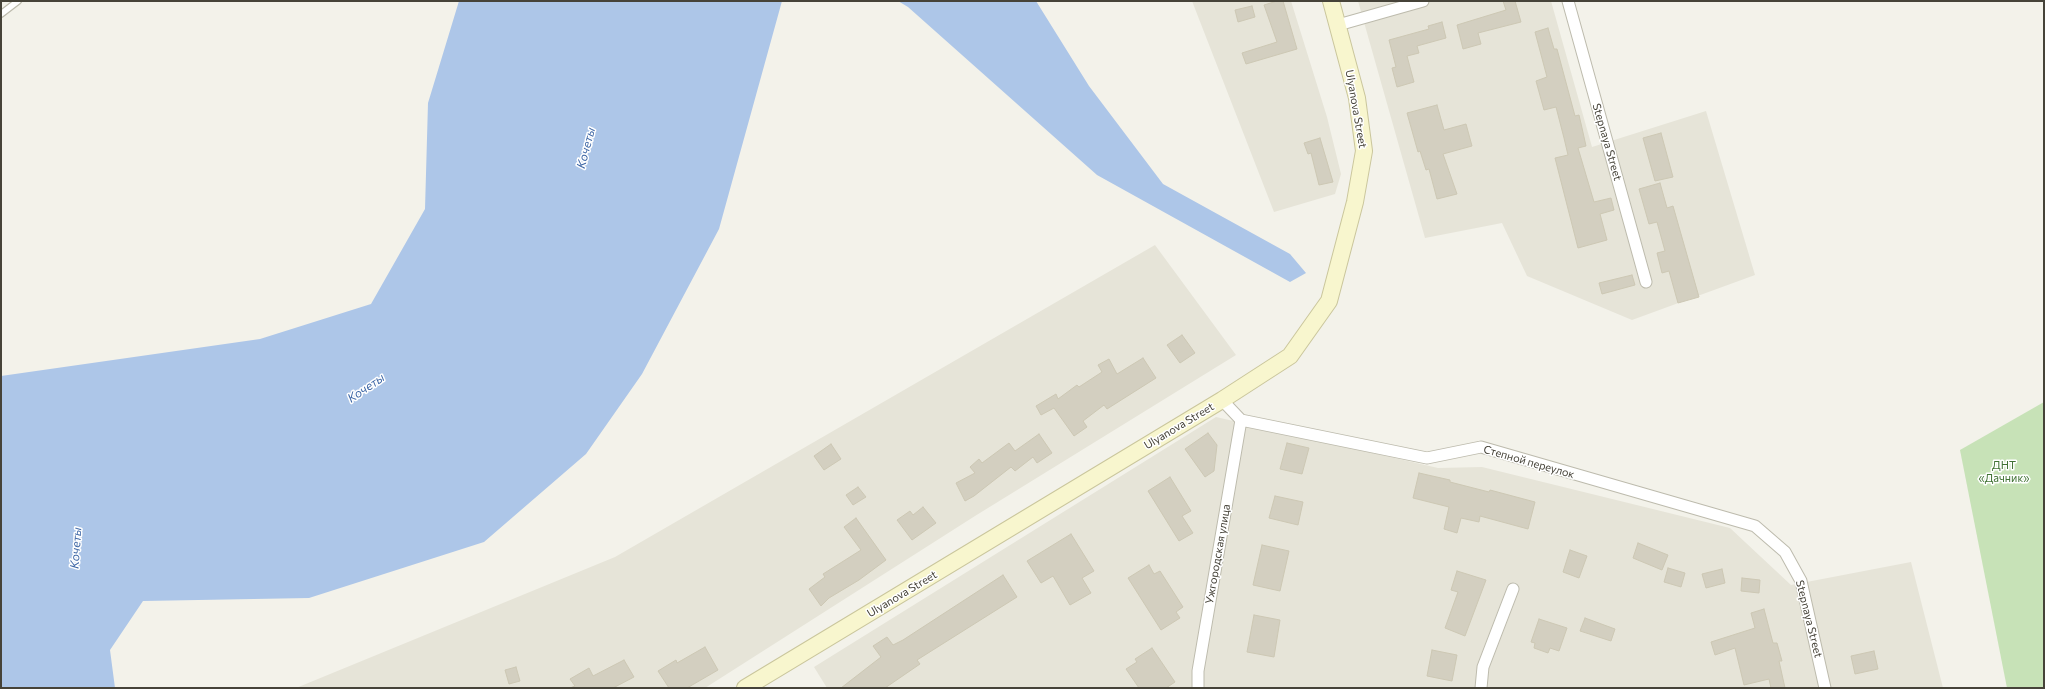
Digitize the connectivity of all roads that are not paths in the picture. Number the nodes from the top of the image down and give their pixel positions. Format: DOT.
graph roads {
  1 [pos="18,1"];
  2 [pos="1331,1"];
  3 [pos="1423,1"];
  4 [pos="1568,1"];
  5 [pos="1,14"];
  6 [pos="1338,25"];
  7 [pos="1646,282"];
  8 [pos="1222,400"];
  9 [pos="1241,420"];
  10 [pos="1785,552"];
  11 [pos="1513,589"];
  12 [pos="745,688"];
  13 [pos="1198,688"];
  14 [pos="1481,688"];
  15 [pos="1825,688"];
  1 -- 5 [label="lane"];
  2 -- 6 [label="street, Ulyanova Street"];
  3 -- 6 [label="street"];
  4 -- 7 [label="street, Stepnaya Street"];
  6 -- 8 [label="street, Ulyanova Street"];
  8 -- 9 [label="street"];
  8 -- 12 [label="street, Ulyanova Street"];
  9 -- 10 [label="street, Степной переулок"];
  9 -- 13 [label="street, Ужгородская улица"];
  10 -- 15 [label="street, Stepnaya Street"];
  11 -- 14 [label="street"];
}
